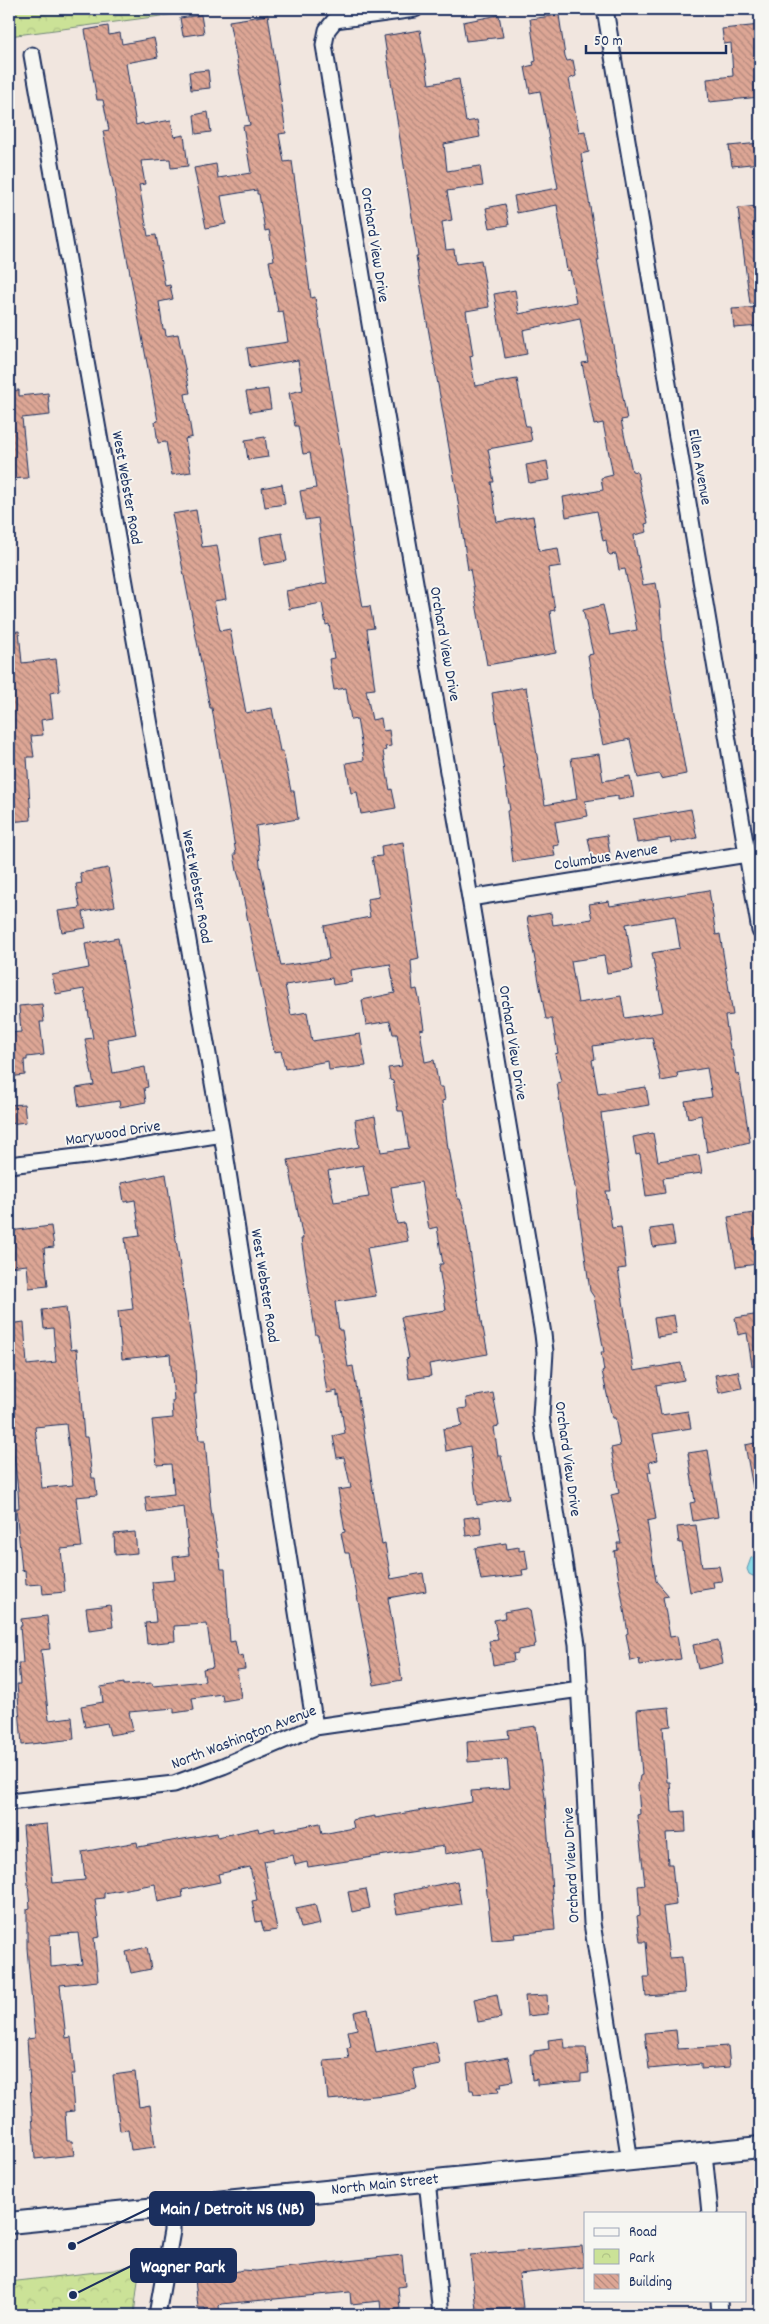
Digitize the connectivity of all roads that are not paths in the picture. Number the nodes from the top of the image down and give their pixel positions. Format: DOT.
graph roads {
  1 [pos="415,9"];
  2 [pos="605,9"];
  3 [pos="32,55"];
  4 [pos="747,854"];
  5 [pos="470,898"];
  6 [pos="760,931"];
  7 [pos="222,1134"];
  8 [pos="9,1165"];
  9 [pos="580,1690"];
  10 [pos="315,1727"];
  11 [pos="9,1802"];
  12 [pos="760,2147"];
  13 [pos="704,2153"];
  14 [pos="630,2161"];
  15 [pos="427,2180"];
  16 [pos="172,2207"];
  17 [pos="710,2212"];
  18 [pos="9,2224"];
  19 [pos="719,2302"];
  20 [pos="157,2315"];
  21 [pos="441,2315"];
  22 [pos="720,2315"];
  1 -- 5 [label="street, Orchard View Drive"];
  2 -- 4 [label="street, Ellen Avenue"];
  3 -- 7 [label="street, West Webster Road"];
  4 -- 5 [label="street, Columbus Avenue"];
  4 -- 6 [label="street, Ellen Avenue"];
  5 -- 9 [label="street, Orchard View Drive"];
  7 -- 8 [label="street, Marywood Drive"];
  7 -- 10 [label="street, West Webster Road"];
  9 -- 10 [label="street, North Washington Avenue"];
  9 -- 14 [label="street, Orchard View Drive"];
  10 -- 11 [label="street, North Washington Avenue"];
  12 -- 13 [label="main road, North Main Street"];
  13 -- 14 [label="main road, North Main Street"];
  13 -- 17 [label="street"];
  14 -- 15 [label="main road, North Main Street"];
  15 -- 16 [label="main road, North Main Street"];
  15 -- 21 [label="street"];
  16 -- 18 [label="main road, North Main Street"];
  16 -- 20 [label="street"];
  19 -- 22 [label="street"];
}
